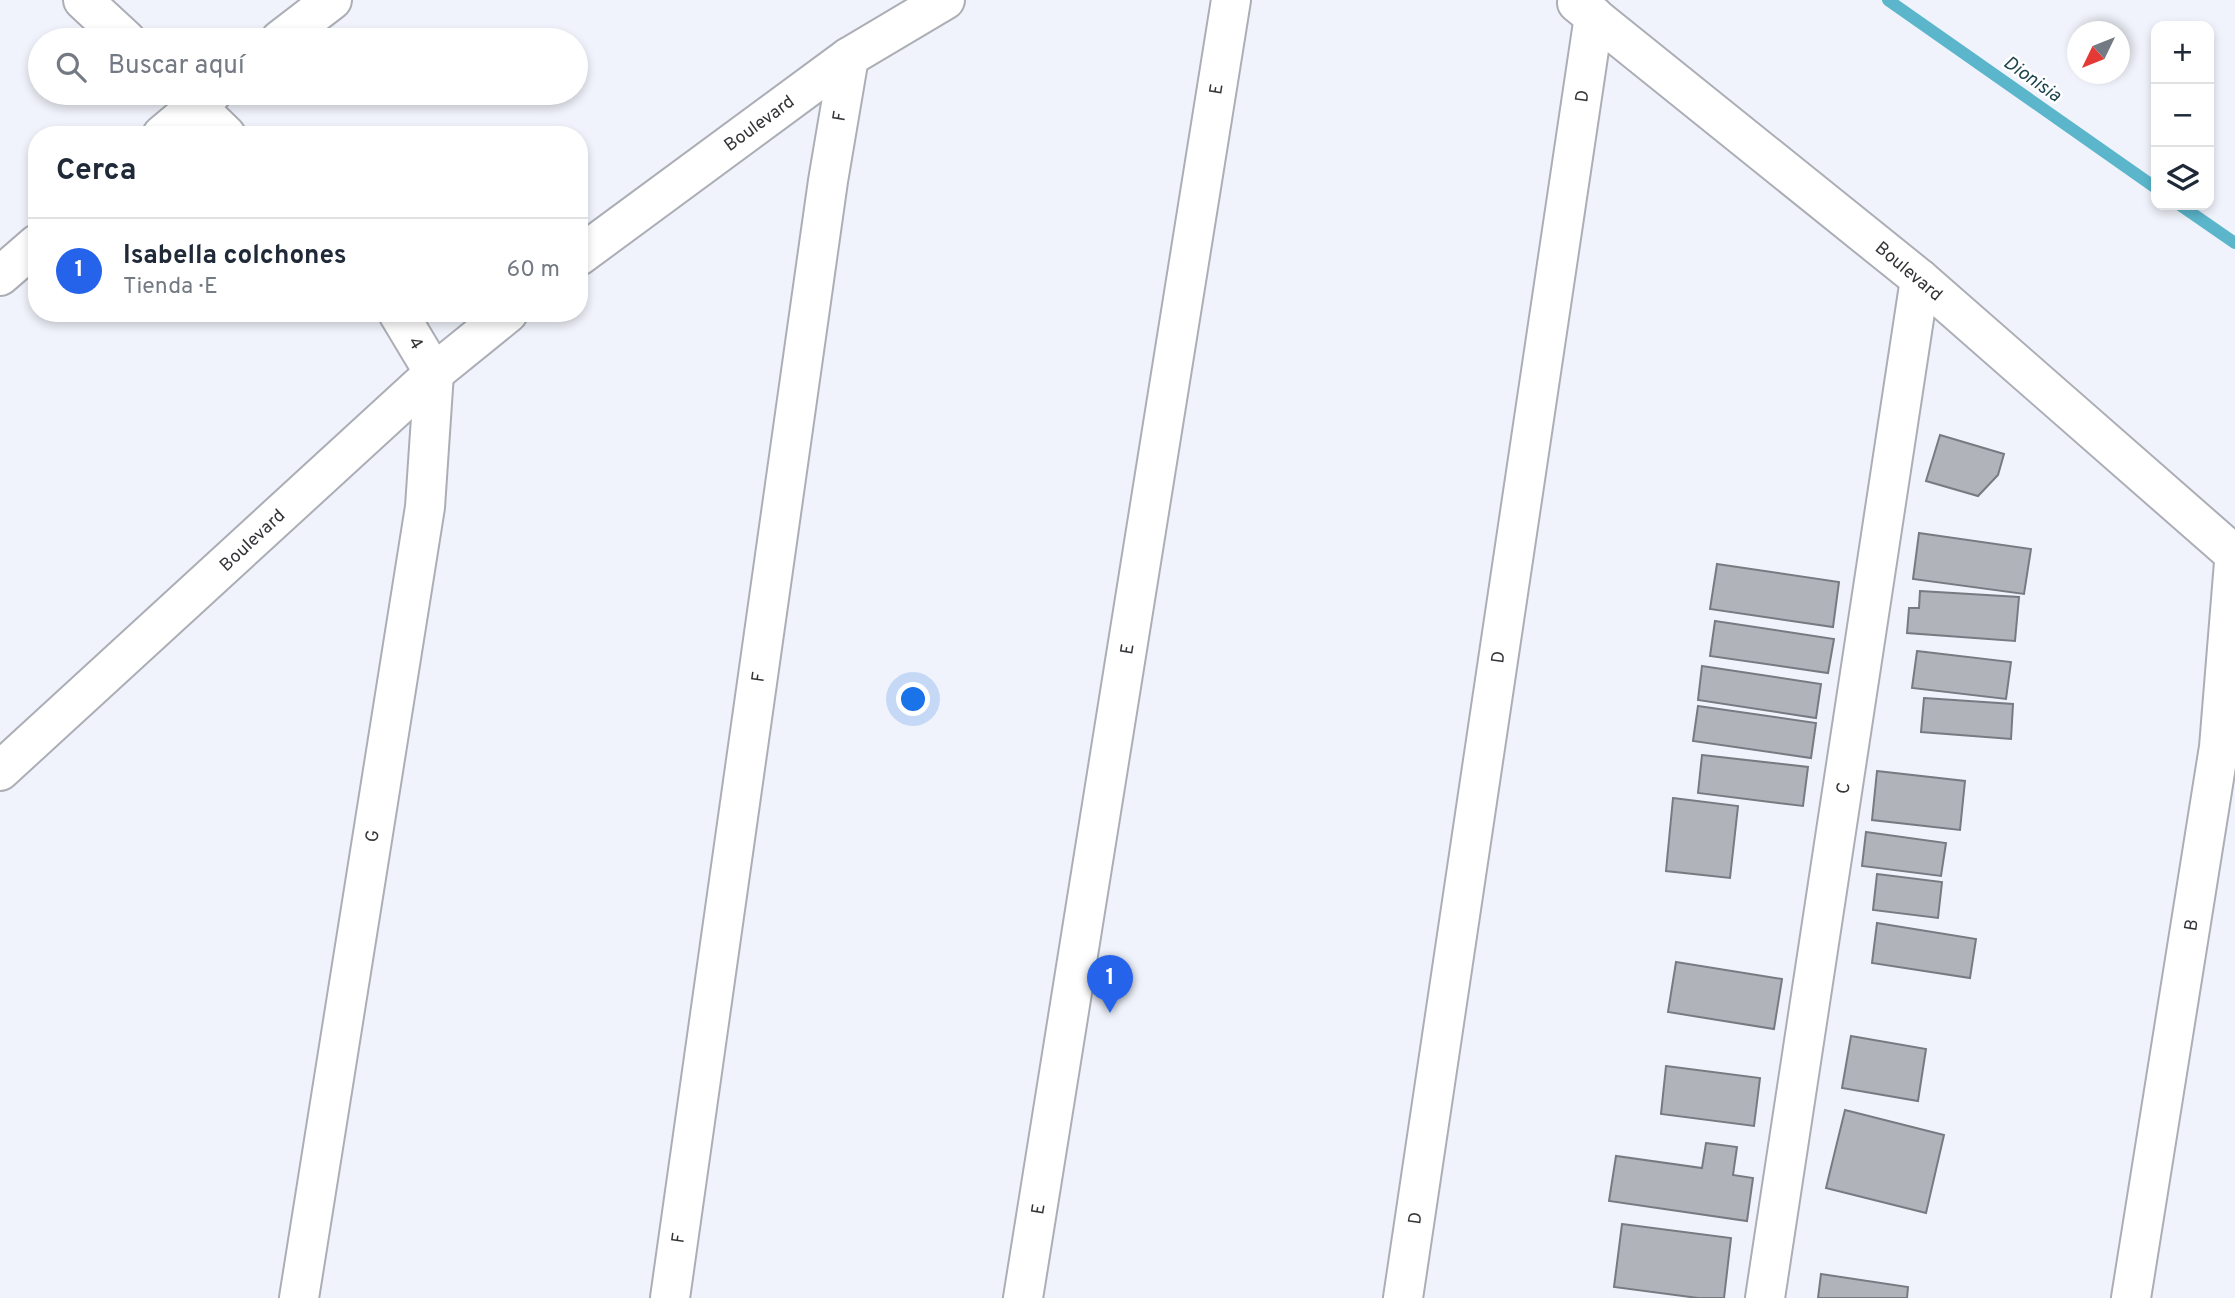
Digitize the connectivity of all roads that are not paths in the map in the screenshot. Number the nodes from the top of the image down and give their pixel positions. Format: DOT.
graph roads {
  1 [pos="83,0"];
  2 [pos="332,0"];
  3 [pos="945,0"];
  4 [pos="1231,0"];
  5 [pos="1583,8"];
  6 [pos="113,28"];
  7 [pos="296,28"];
  8 [pos="849,57"];
  9 [pos="190,105"];
  10 [pos="203,105"];
  11 [pos="170,126"];
  12 [pos="219,126"];
  13 [pos="588,249"];
  14 [pos="28,252"];
  15 [pos="0,276"];
  16 [pos="1920,279"];
  17 [pos="403,322"];
  18 [pos="497,322"];
  19 [pos="434,373"];
  20 [pos="2234,553"];
  21 [pos="0,771"];
  22 [pos="299,1298"];
  23 [pos="670,1298"];
  24 [pos="1023,1298"];
  25 [pos="1403,1298"];
  26 [pos="1765,1298"];
  27 [pos="2131,1298"];
  1 -- 6 [label="street"];
  2 -- 7 [label="street"];
  3 -- 8 [label="street, Boulevard"];
  4 -- 24 [label="street, E"];
  5 -- 16 [label="street, Boulevard"];
  5 -- 25 [label="street, D"];
  8 -- 13 [label="street, Boulevard"];
  8 -- 23 [label="street, F"];
  9 -- 11 [label="street"];
  10 -- 12 [label="street"];
  14 -- 15 [label="street"];
  16 -- 20 [label="street, Boulevard"];
  16 -- 26 [label="street, C"];
  17 -- 19 [label="street, 4"];
  18 -- 19 [label="street, Boulevard"];
  19 -- 21 [label="street, Boulevard"];
  19 -- 22 [label="street, G"];
  20 -- 27 [label="street, B"];
}
